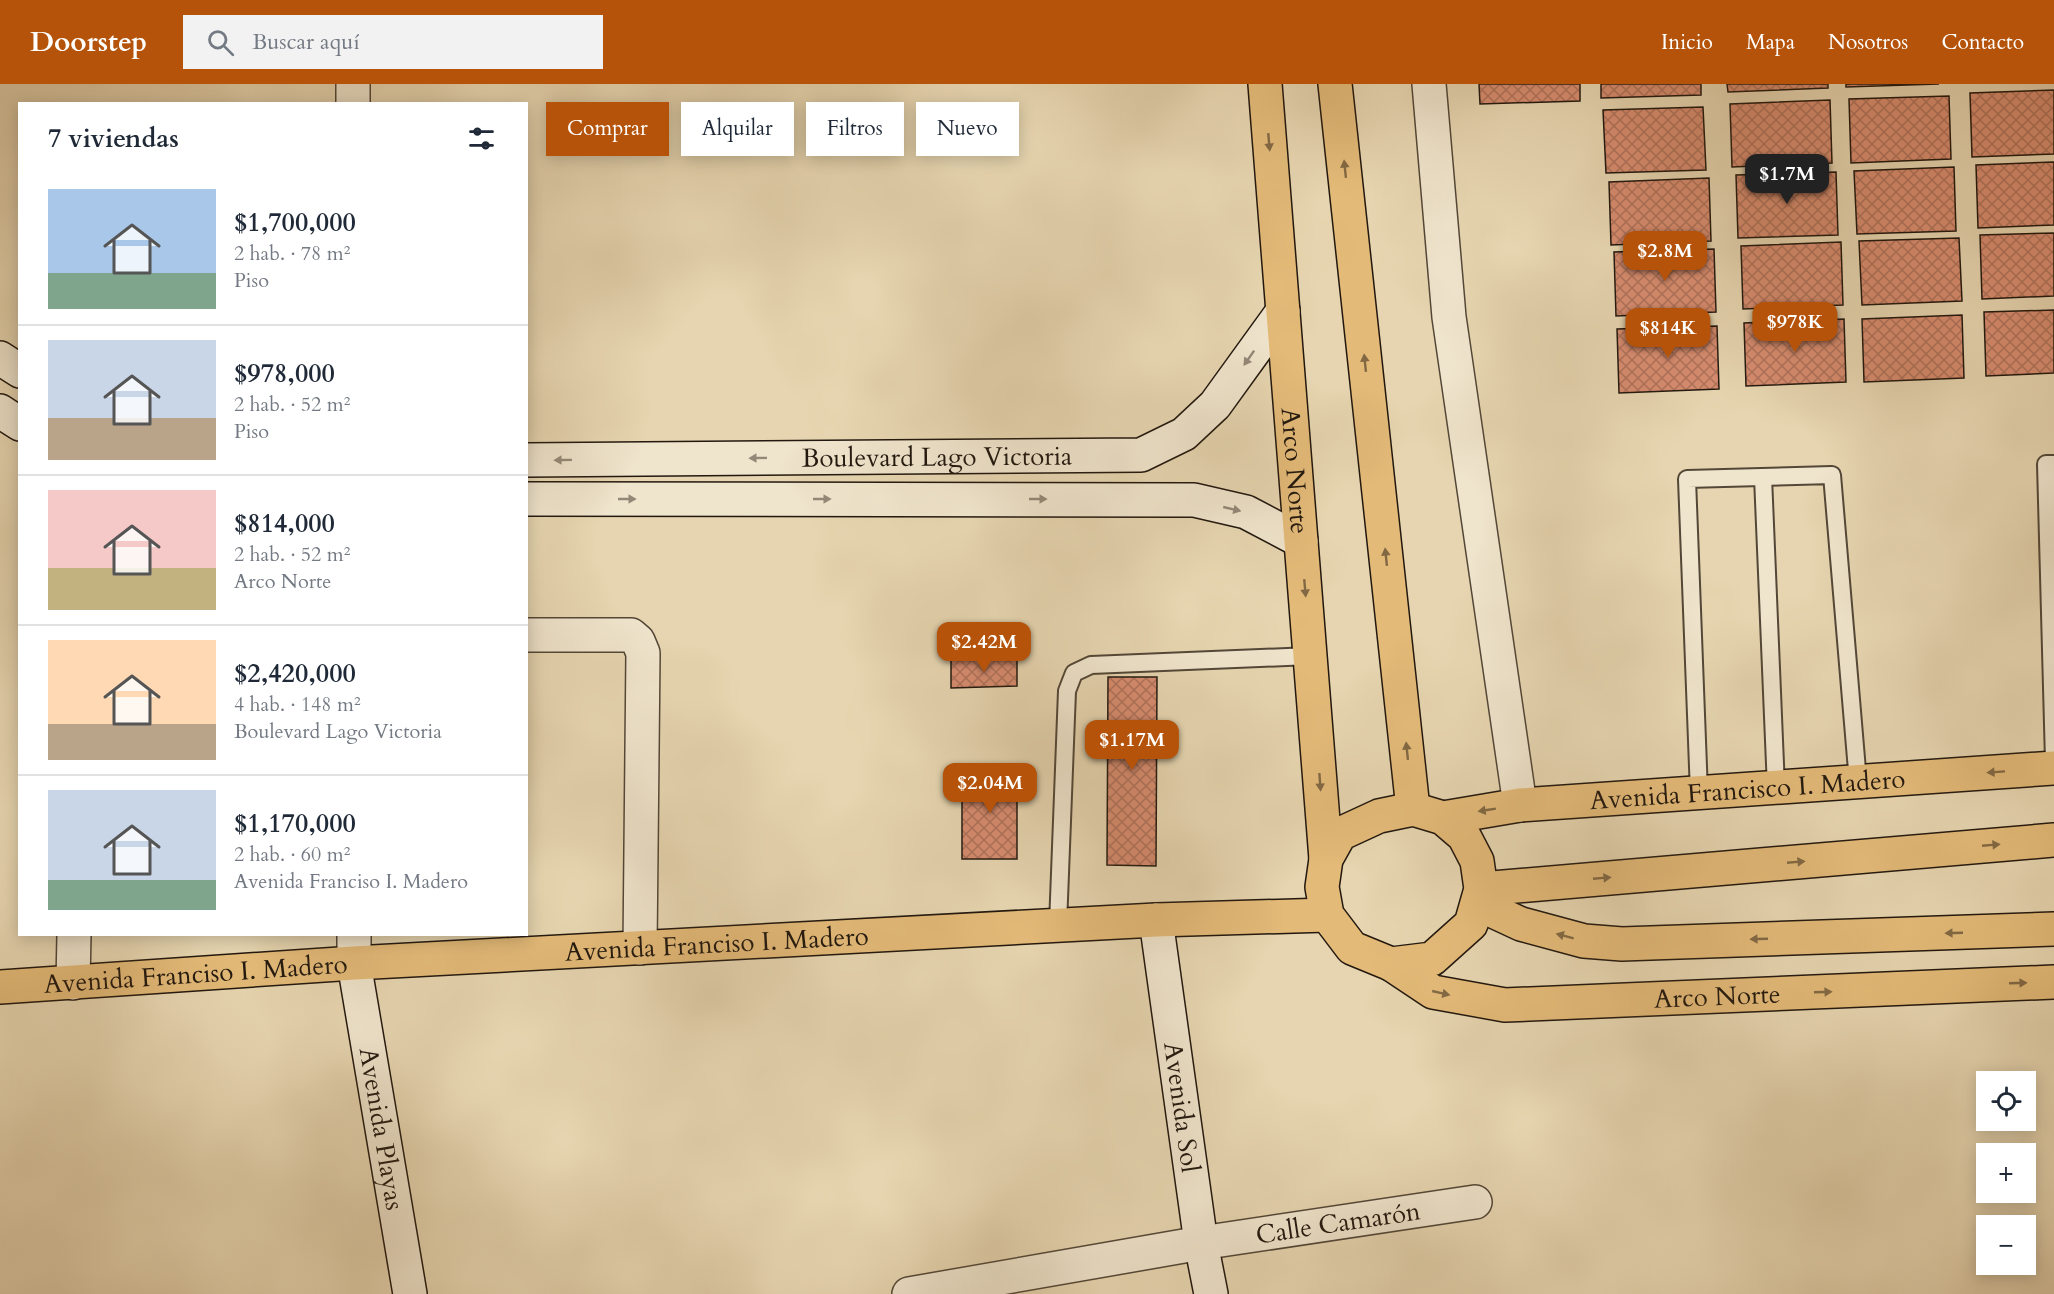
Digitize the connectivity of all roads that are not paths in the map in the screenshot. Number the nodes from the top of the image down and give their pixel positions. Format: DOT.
graph roads {
  1 [pos="353,84"];
  2 [pos="1265,84"];
  3 [pos="1335,84"];
  4 [pos="1429,84"];
  5 [pos="353,102"];
  6 [pos="1283,311"];
  7 [pos="0,358"];
  8 [pos="18,370"];
  9 [pos="0,411"];
  10 [pos="18,423"];
  11 [pos="994,456"];
  12 [pos="528,460"];
  13 [pos="2054,464"];
  14 [pos="1763,477"];
  15 [pos="528,499"];
  16 [pos="996,499"];
  17 [pos="1301,541"];
  18 [pos="528,635"];
  19 [pos="1310,656"];
  20 [pos="2054,761"];
  21 [pos="2054,768"];
  22 [pos="1858,782"];
  23 [pos="1776,788"];
  24 [pos="1700,793"];
  25 [pos="1520,805"];
  26 [pos="1428,813"];
  27 [pos="2054,840"];
  28 [pos="1326,859"];
  29 [pos="1480,896"];
  30 [pos="1327,915"];
  31 [pos="1156,920"];
  32 [pos="1058,925"];
  33 [pos="2054,929"];
  34 [pos="74,936"];
  35 [pos="640,948"];
  36 [pos="354,949"];
  37 [pos="1390,964"];
  38 [pos="2054,982"];
  39 [pos="73,983"];
  40 [pos="0,987"];
  41 [pos="1475,1202"];
  42 [pos="1201,1243"];
  43 [pos="410,1294"];
  44 [pos="909,1294"];
  45 [pos="1211,1294"];
  1 -- 5 [label="street"];
  2 -- 6 [label="main road, Arco Norte, one-way"];
  26 -- 3 [label="main road, one-way"];
  4 -- 25 [label="street"];
  6 -- 11 [label="street, Boulevard Lago Victoria, one-way"];
  6 -- 17 [label="main road, Arco Norte"];
  7 -- 8 [label="street"];
  9 -- 10 [label="street"];
  11 -- 12 [label="street, Boulevard Lago Victoria, one-way"];
  11 -- 16 [label="street"];
  13 -- 20 [label="lane"];
  14 -- 22 [label="lane"];
  14 -- 23 [label="lane"];
  14 -- 24 [label="lane"];
  15 -- 16 [label="street, Boulevard Lago Victoria, one-way"];
  16 -- 17 [label="street, Boulevard Lago Victoria, one-way"];
  17 -- 19 [label="main road, Arco Norte, one-way"];
  18 -- 35 [label="street"];
  19 -- 28 [label="main road, Arco Norte, one-way"];
  19 -- 32 [label="lane"];
  21 -- 22 [label="main road, Avenida Francisco I. Madero, one-way"];
  22 -- 23 [label="main road, Avenida Francisco I. Madero"];
  23 -- 24 [label="main road, Avenida Francisco I. Madero"];
  24 -- 25 [label="main road, Avenida Francisco I. Madero"];
  25 -- 26 [label="main road, Avenida Francisco I. Madero, one-way"];
  26 -- 28 [label="main road"];
  26 -- 29 [label="main road"];
  29 -- 27 [label="main road, one-way"];
  28 -- 30 [label="main road"];
  33 -- 29 [label="main road, one-way"];
  29 -- 37 [label="main road"];
  30 -- 31 [label="main road, Avenida Franciso I. Madero"];
  30 -- 37 [label="main road"];
  31 -- 32 [label="main road, Avenida Franciso I. Madero"];
  31 -- 42 [label="street, Avenida Sol"];
  32 -- 35 [label="main road, Avenida Franciso I. Madero"];
  34 -- 39 [label="street"];
  35 -- 36 [label="main road, Avenida Franciso I. Madero"];
  36 -- 39 [label="main road, Avenida Franciso I. Madero"];
  36 -- 43 [label="street, Avenida Playas"];
  37 -- 38 [label="main road, Arco Norte, one-way"];
  39 -- 40 [label="main road, Avenida Franciso I. Madero"];
  41 -- 42 [label="street, Calle Camarón"];
  42 -- 44 [label="street, Calle Camarón"];
  42 -- 45 [label="street, Avenida Sol"];
}
